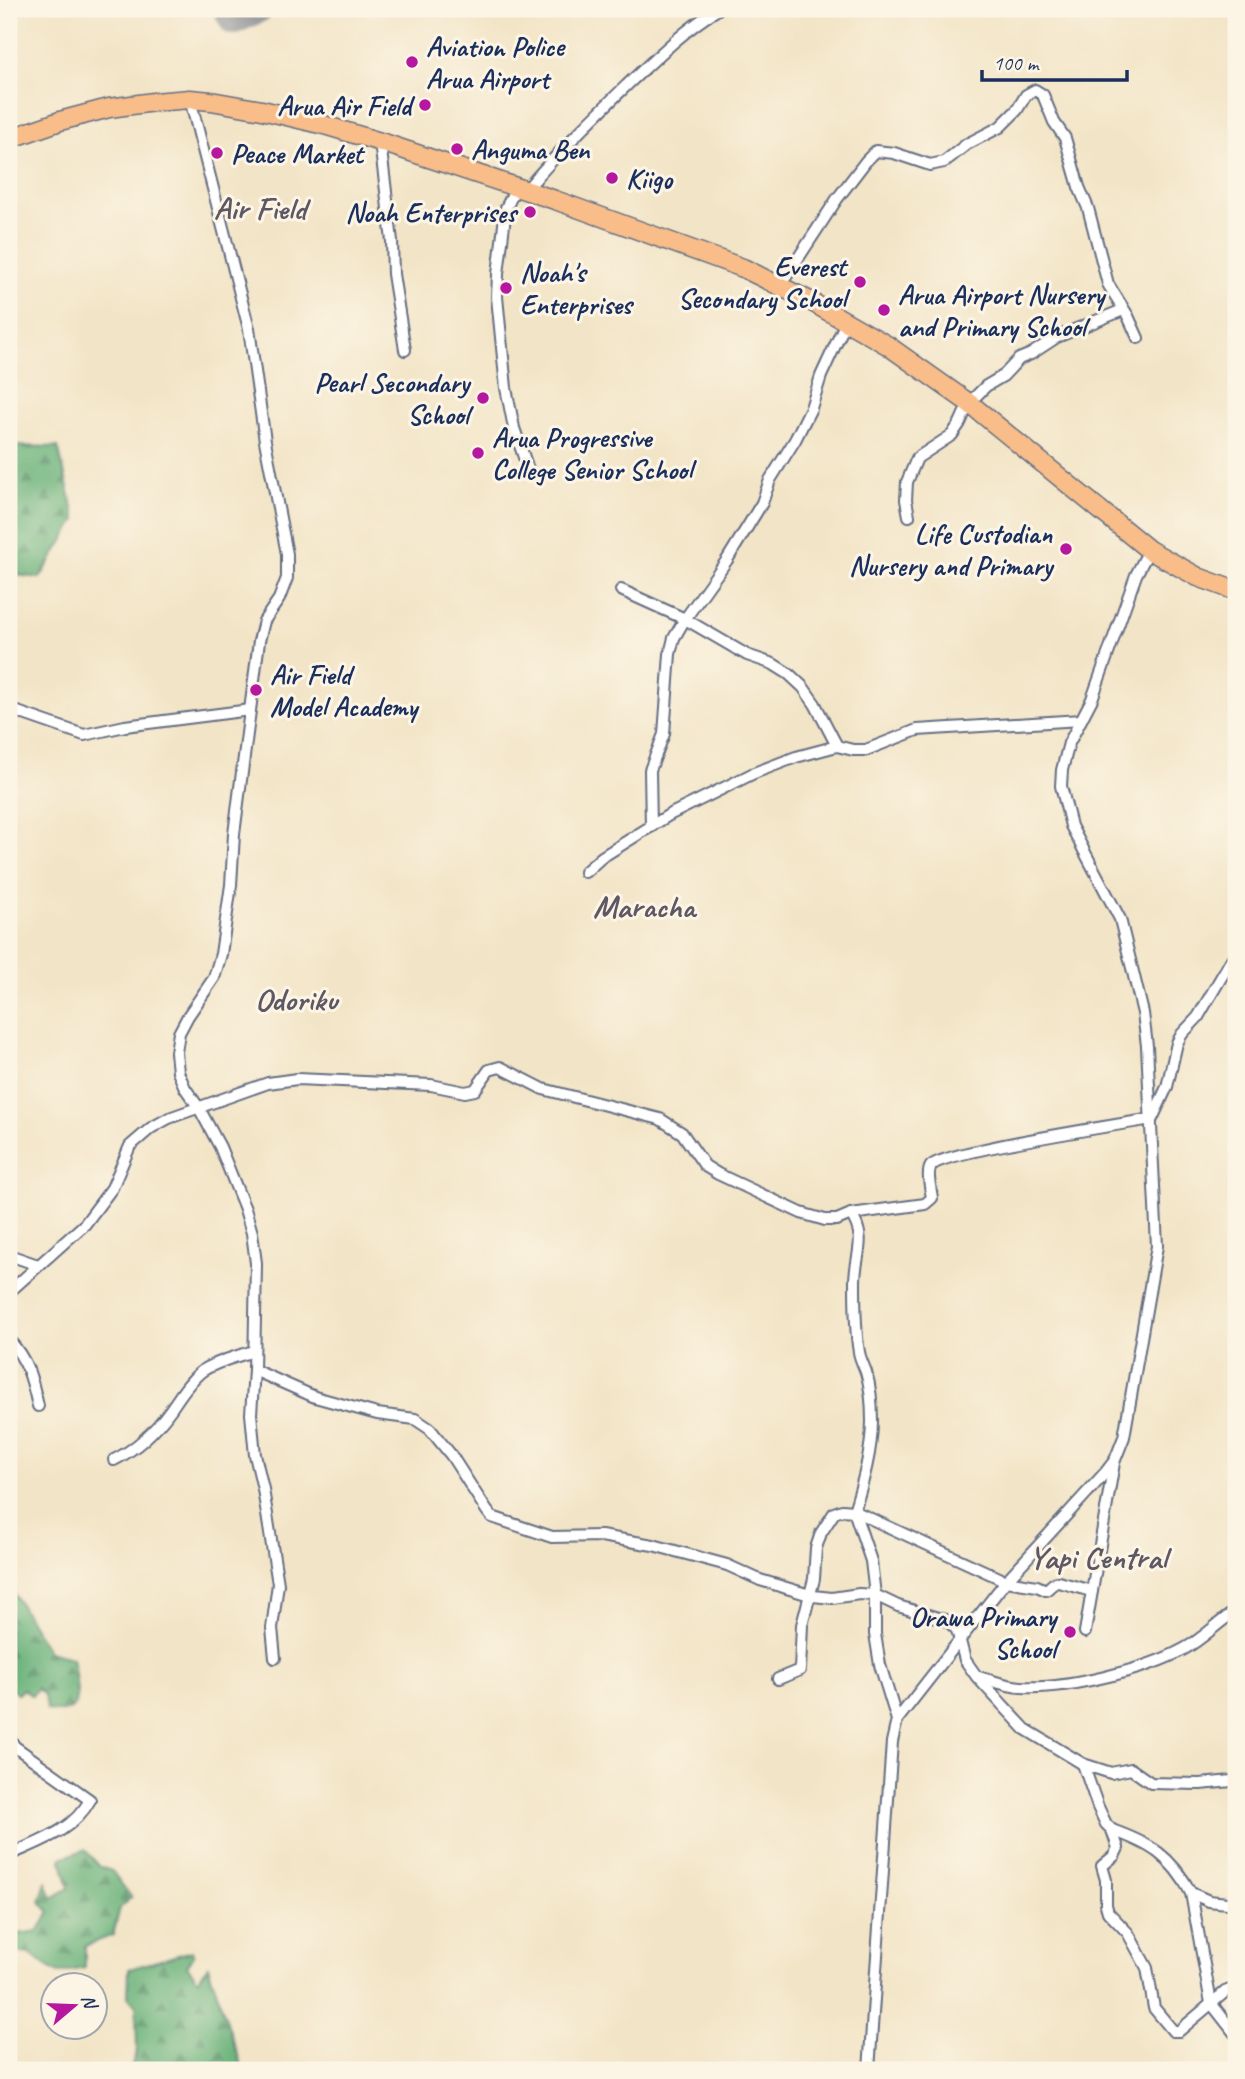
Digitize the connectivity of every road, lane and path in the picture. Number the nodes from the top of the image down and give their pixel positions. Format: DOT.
graph roads {
  1 [pos="718,9"];
  2 [pos="190,99"];
  3 [pos="9,139"];
  4 [pos="380,142"];
  5 [pos="521,189"];
  6 [pos="780,286"];
  7 [pos="1123,310"];
  8 [pos="846,322"];
  9 [pos="1138,338"];
  10 [pos="405,350"];
  11 [pos="969,403"];
  12 [pos="528,472"];
  13 [pos="909,516"];
  14 [pos="1149,550"];
  15 [pos="621,590"];
  16 [pos="1236,592"];
  17 [pos="685,619"];
  18 [pos="9,709"];
  19 [pos="250,710"];
  20 [pos="1081,720"];
  21 [pos="836,746"];
  22 [pos="652,827"];
  23 [pos="585,872"];
  24 [pos="1236,952"];
  25 [pos="199,1108"];
  26 [pos="1152,1119"];
  27 [pos="851,1214"];
  28 [pos="9,1255"];
  29 [pos="38,1265"];
  30 [pos="9,1292"];
  31 [pos="9,1340"];
  32 [pos="253,1352"];
  33 [pos="254,1370"];
  34 [pos="38,1406"];
  35 [pos="114,1460"];
  36 [pos="1115,1460"];
  37 [pos="854,1511"];
  38 [pos="1006,1581"];
  39 [pos="1092,1591"];
  40 [pos="810,1595"];
  41 [pos="875,1595"];
  42 [pos="1236,1611"];
  43 [pos="1085,1632"];
  44 [pos="959,1640"];
  45 [pos="275,1658"];
  46 [pos="977,1677"];
  47 [pos="778,1679"];
  48 [pos="897,1720"];
  49 [pos="9,1737"];
  50 [pos="1083,1764"];
  51 [pos="1232,1781"];
  52 [pos="1112,1830"];
  53 [pos="9,1855"];
  54 [pos="1191,1893"];
  55 [pos="1236,1904"];
  56 [pos="1236,1992"];
  57 [pos="1210,2003"];
  58 [pos="1236,2035"];
  59 [pos="869,2070"];
  1 -- 5 [label="street"];
  2 -- 3 [label="main road"];
  2 -- 4 [label="main road"];
  2 -- 19 [label="street"];
  4 -- 5 [label="main road"];
  4 -- 10 [label="street"];
  5 -- 6 [label="main road"];
  5 -- 12 [label="street"];
  6 -- 7 [label="street"];
  6 -- 8 [label="main road"];
  7 -- 9 [label="street"];
  7 -- 11 [label="street"];
  8 -- 11 [label="main road"];
  8 -- 17 [label="street"];
  11 -- 13 [label="street"];
  11 -- 14 [label="main road"];
  14 -- 16 [label="main road"];
  14 -- 20 [label="street"];
  15 -- 17 [label="street"];
  17 -- 21 [label="street"];
  17 -- 22 [label="street"];
  18 -- 19 [label="street"];
  19 -- 25 [label="street"];
  20 -- 21 [label="street"];
  20 -- 26 [label="street"];
  21 -- 22 [label="street"];
  22 -- 23 [label="street"];
  24 -- 26 [label="street"];
  25 -- 27 [label="street"];
  25 -- 29 [label="street"];
  25 -- 32 [label="street"];
  26 -- 27 [label="street"];
  26 -- 36 [label="street"];
  27 -- 37 [label="street"];
  28 -- 29 [label="street"];
  29 -- 30 [label="street"];
  31 -- 34 [label="street"];
  32 -- 33 [label="street"];
  32 -- 35 [label="street"];
  33 -- 40 [label="street"];
  33 -- 45 [label="street"];
  36 -- 38 [label="street"];
  36 -- 39 [label="street"];
  37 -- 38 [label="street"];
  37 -- 40 [label="street"];
  37 -- 41 [label="street"];
  38 -- 39 [label="street"];
  38 -- 44 [label="street"];
  39 -- 43 [label="street"];
  40 -- 41 [label="street"];
  40 -- 47 [label="street"];
  41 -- 44 [label="street"];
  41 -- 48 [label="street"];
  42 -- 46 [label="street"];
  44 -- 46 [label="street"];
  44 -- 48 [label="street"];
  46 -- 50 [label="street"];
  48 -- 59 [label="street"];
  49 -- 53 [label="street"];
  50 -- 51 [label="street"];
  50 -- 52 [label="street"];
  52 -- 54 [label="street"];
  52 -- 57 [label="street"];
  54 -- 55 [label="street"];
  54 -- 57 [label="street"];
  56 -- 57 [label="street"];
  57 -- 58 [label="street"];
}
